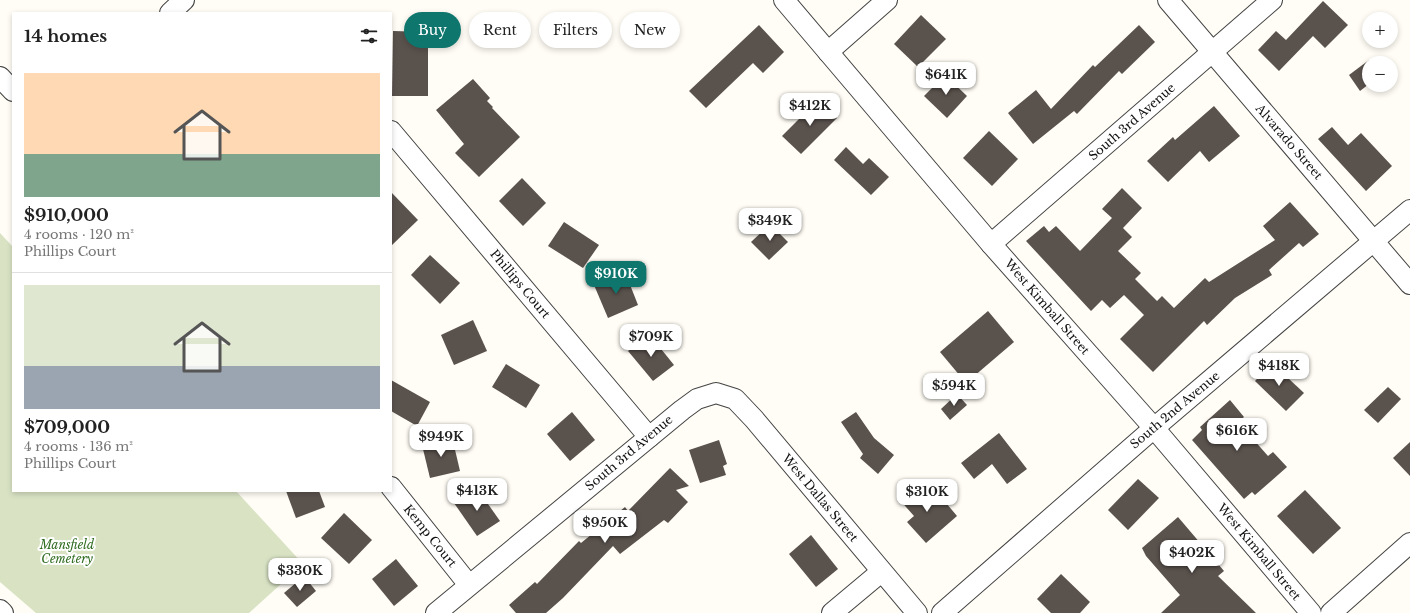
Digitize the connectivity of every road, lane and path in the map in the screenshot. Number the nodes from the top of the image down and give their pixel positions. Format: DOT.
graph roads {
  1 [pos="184,0"];
  2 [pos="784,0"];
  3 [pos="887,0"];
  4 [pos="1168,0"];
  5 [pos="1272,0"];
  6 [pos="171,12"];
  7 [pos="828,52"];
  8 [pos="1212,52"];
  9 [pos="0,77"];
  10 [pos="12,90"];
  11 [pos="392,132"];
  12 [pos="1410,210"];
  13 [pos="1374,242"];
  14 [pos="991,244"];
  15 [pos="1410,284"];
  16 [pos="716,393"];
  17 [pos="1154,428"];
  18 [pos="649,437"];
  19 [pos="392,488"];
  20 [pos="1410,543"];
  21 [pos="881,572"];
  22 [pos="470,585"];
  23 [pos="0,610"];
  24 [pos="3,613"];
  25 [pos="436,613"];
  26 [pos="832,613"];
  27 [pos="917,613"];
  28 [pos="942,613"];
  29 [pos="1311,613"];
  30 [pos="1331,613"];
  1 -- 6 [label="street"];
  2 -- 7 [label="street, West Kimball Street"];
  3 -- 7 [label="street"];
  4 -- 8 [label="street, Alvarado Street"];
  5 -- 8 [label="street, South 3rd Avenue"];
  7 -- 14 [label="street, West Kimball Street"];
  8 -- 13 [label="street, Alvarado Street"];
  8 -- 14 [label="street, South 3rd Avenue"];
  9 -- 10 [label="street"];
  11 -- 18 [label="street, Phillips Court"];
  12 -- 13 [label="street, South 2nd Avenue"];
  13 -- 15 [label="street, Alvarado Street"];
  13 -- 17 [label="street, South 2nd Avenue"];
  14 -- 17 [label="street, West Kimball Street"];
  16 -- 18 [label="street, South 3rd Avenue"];
  16 -- 21 [label="street, West Dallas Street"];
  17 -- 28 [label="street, South 2nd Avenue"];
  17 -- 29 [label="street, West Kimball Street"];
  18 -- 22 [label="street, South 3rd Avenue"];
  19 -- 22 [label="street, Kemp Court"];
  20 -- 30 [label="street"];
  21 -- 26 [label="street"];
  21 -- 27 [label="street, West Dallas Street"];
  22 -- 25 [label="street, South 3rd Avenue"];
  23 -- 24 [label="street"];
}
